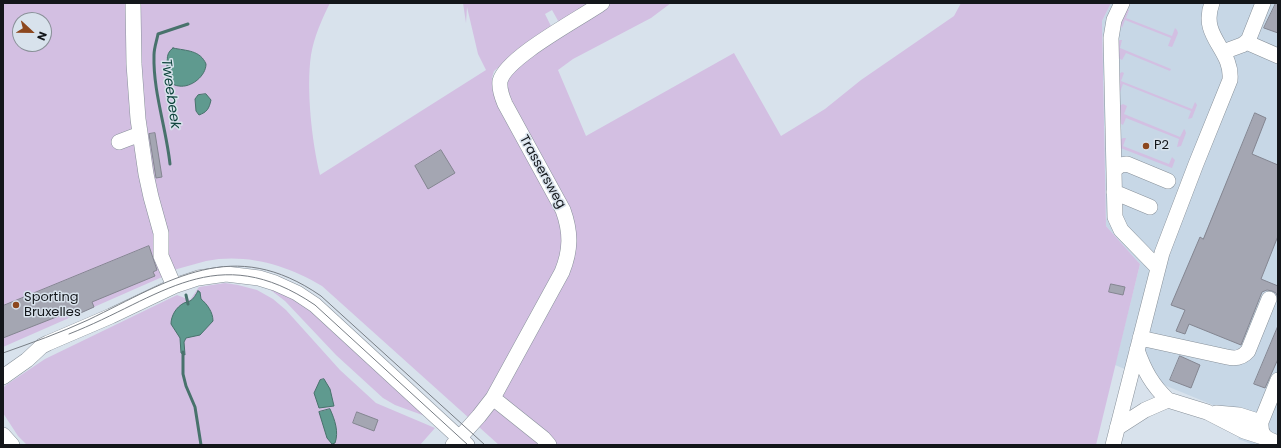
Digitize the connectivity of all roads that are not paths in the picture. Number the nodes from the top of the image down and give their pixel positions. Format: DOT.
graph roads {
  1 [pos="133,3"];
  2 [pos="602,3"];
  3 [pos="1122,3"];
  4 [pos="1212,3"];
  5 [pos="1262,3"];
  6 [pos="1246,42"];
  7 [pos="1223,52"];
  8 [pos="1278,56"];
  9 [pos="140,134"];
  10 [pos="119,142"];
  11 [pos="1114,170"];
  12 [pos="1168,181"];
  13 [pos="1114,192"];
  14 [pos="1150,206"];
  15 [pos="1158,268"];
  16 [pos="174,286"];
  17 [pos="1270,299"];
  18 [pos="1138,344"];
  19 [pos="3,377"];
  20 [pos="1278,380"];
  21 [pos="493,398"];
  22 [pos="1168,400"];
  23 [pos="1207,412"];
  24 [pos="1261,422"];
  25 [pos="1117,428"];
  26 [pos="1272,441"];
  27 [pos="460,443"];
  28 [pos="550,445"];
  29 [pos="1113,445"];
  1 -- 9 [label="street"];
  2 -- 21 [label="street, Trassersweg"];
  3 -- 11 [label="street"];
  4 -- 7 [label="street"];
  5 -- 6 [label="street"];
  6 -- 7 [label="street"];
  6 -- 8 [label="street"];
  7 -- 15 [label="street"];
  9 -- 10 [label="street"];
  9 -- 16 [label="street"];
  11 -- 12 [label="street"];
  11 -- 13 [label="street"];
  13 -- 14 [label="street"];
  13 -- 15 [label="street"];
  15 -- 18 [label="street"];
  16 -- 19 [label="street"];
  16 -- 27 [label="street"];
  17 -- 18 [label="street"];
  18 -- 22 [label="street"];
  18 -- 25 [label="street"];
  20 -- 24 [label="street"];
  21 -- 27 [label="street, Trassersweg"];
  21 -- 28 [label="street"];
  22 -- 23 [label="street"];
  22 -- 25 [label="street"];
  23 -- 24 [label="street"];
  23 -- 26 [label="street"];
  24 -- 26 [label="street"];
  25 -- 29 [label="street"];
}
